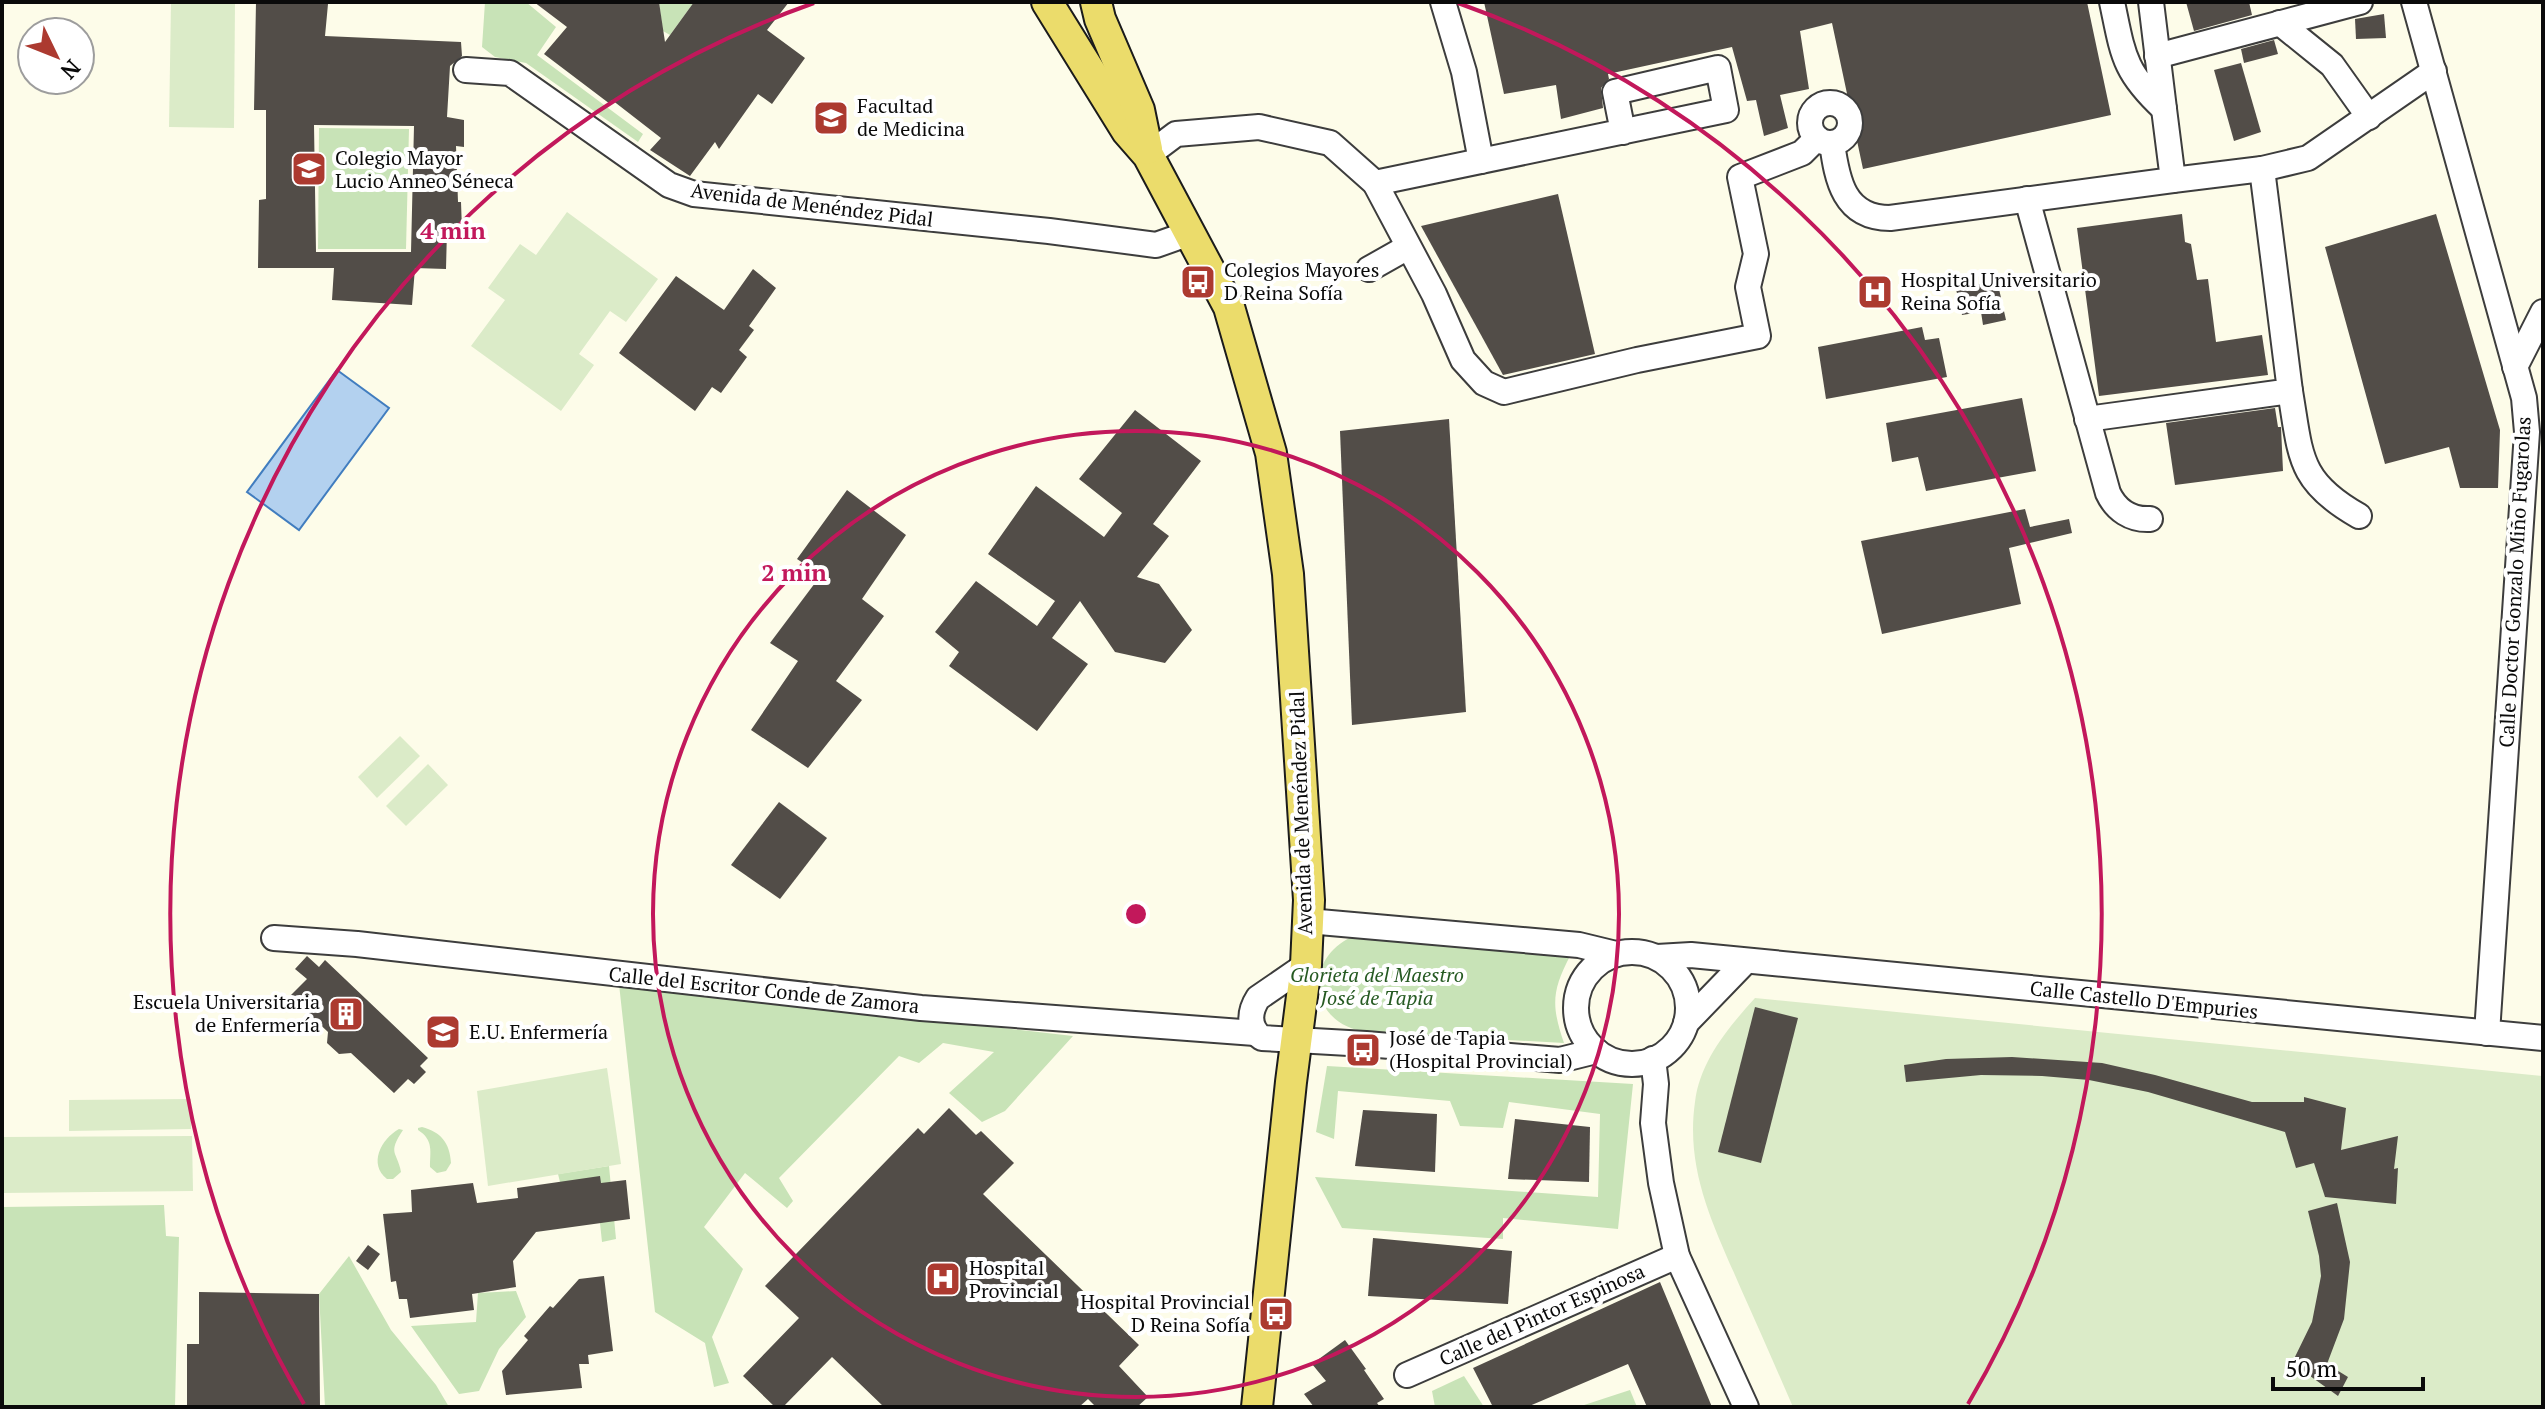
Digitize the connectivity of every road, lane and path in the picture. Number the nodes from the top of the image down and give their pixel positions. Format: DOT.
graph roads {
  1 [pos="1047,2"];
  2 [pos="1096,2"];
  3 [pos="1443,2"];
  4 [pos="2112,2"];
  5 [pos="2151,2"];
  6 [pos="2360,2"];
  7 [pos="2414,2"];
  8 [pos="2280,23"];
  9 [pos="2157,56"];
  10 [pos="466,70"];
  11 [pos="2434,71"];
  12 [pos="2164,109"];
  13 [pos="2369,117"];
  14 [pos="1623,132"];
  15 [pos="1148,155"];
  16 [pos="1481,161"];
  17 [pos="2262,169"];
  18 [pos="2173,180"];
  19 [pos="1375,183"];
  20 [pos="2027,199"];
  21 [pos="1190,233"];
  22 [pos="1408,247"];
  23 [pos="1369,269"];
  24 [pos="2495,293"];
  25 [pos="2543,304"];
  26 [pos="2543,312"];
  27 [pos="2515,367"];
  28 [pos="2290,391"];
  29 [pos="2087,419"];
  30 [pos="2359,516"];
  31 [pos="2150,519"];
  32 [pos="1308,921"];
  33 [pos="274,938"];
  34 [pos="1616,954"];
  35 [pos="1657,957"];
  36 [pos="1745,962"];
  37 [pos="1306,965"];
  38 [pos="1686,1023"];
  39 [pos="1255,1033"];
  40 [pos="2487,1033"];
  41 [pos="2543,1038"];
  42 [pos="1296,1040"];
  43 [pos="1596,1051"];
  44 [pos="1653,1059"];
  45 [pos="1677,1256"];
  46 [pos="1407,1375"];
  47 [pos="1257,1407"];
  48 [pos="1746,1407"];
  1 -- 15 [label="main road, Avenida de Menéndez Pidal"];
  2 -- 15 [label="main road, Avenida de Menéndez Pidal"];
  3 -- 16 [label="street"];
  4 -- 12 [label="street"];
  5 -- 9 [label="street"];
  6 -- 8 [label="street"];
  7 -- 11 [label="street, Calle Doctor Gonzalo Miño Fugarolas"];
  8 -- 9 [label="street"];
  8 -- 13 [label="street"];
  9 -- 12 [label="street"];
  10 -- 21 [label="street, Avenida de Menéndez Pidal"];
  11 -- 13 [label="street"];
  11 -- 24 [label="street, Calle Doctor Gonzalo Miño Fugarolas"];
  12 -- 18 [label="street"];
  13 -- 17 [label="street"];
  14 -- 16 [label="street"];
  15 -- 19 [label="street"];
  15 -- 21 [label="main road, Avenida de Menéndez Pidal"];
  16 -- 19 [label="street"];
  17 -- 18 [label="street"];
  17 -- 28 [label="street"];
  18 -- 20 [label="street"];
  19 -- 22 [label="street"];
  20 -- 22 [label="street"];
  20 -- 29 [label="street"];
  21 -- 32 [label="main road, Avenida de Menéndez Pidal"];
  22 -- 23 [label="street"];
  24 -- 25 [label="street"];
  24 -- 27 [label="street, Calle Doctor Gonzalo Miño Fugarolas"];
  26 -- 27 [label="street"];
  27 -- 40 [label="street, Calle Doctor Gonzalo Miño Fugarolas"];
  28 -- 29 [label="street"];
  28 -- 30 [label="street"];
  29 -- 31 [label="street"];
  32 -- 34 [label="street"];
  32 -- 37 [label="main road, Avenida de Menéndez Pidal"];
  33 -- 39 [label="street, Calle del Escritor Conde de Zamora"];
  34 -- 35 [label="street"];
  34 -- 43 [label="street"];
  35 -- 36 [label="street"];
  35 -- 38 [label="street"];
  36 -- 38 [label="street"];
  36 -- 40 [label="street, Calle Castello D'Empuries"];
  37 -- 39 [label="street"];
  37 -- 42 [label="main road, Avenida de Menéndez Pidal"];
  38 -- 44 [label="street"];
  39 -- 42 [label="street, Calle del Escritor Conde de Zamora"];
  40 -- 41 [label="street, Calle Castello D'Empuries"];
  42 -- 43 [label="street"];
  42 -- 47 [label="main road, Avenida de Menéndez Pidal"];
  43 -- 44 [label="street"];
  44 -- 45 [label="street"];
  45 -- 46 [label="street, Calle del Pintor Espinosa"];
  45 -- 48 [label="street"];
}
